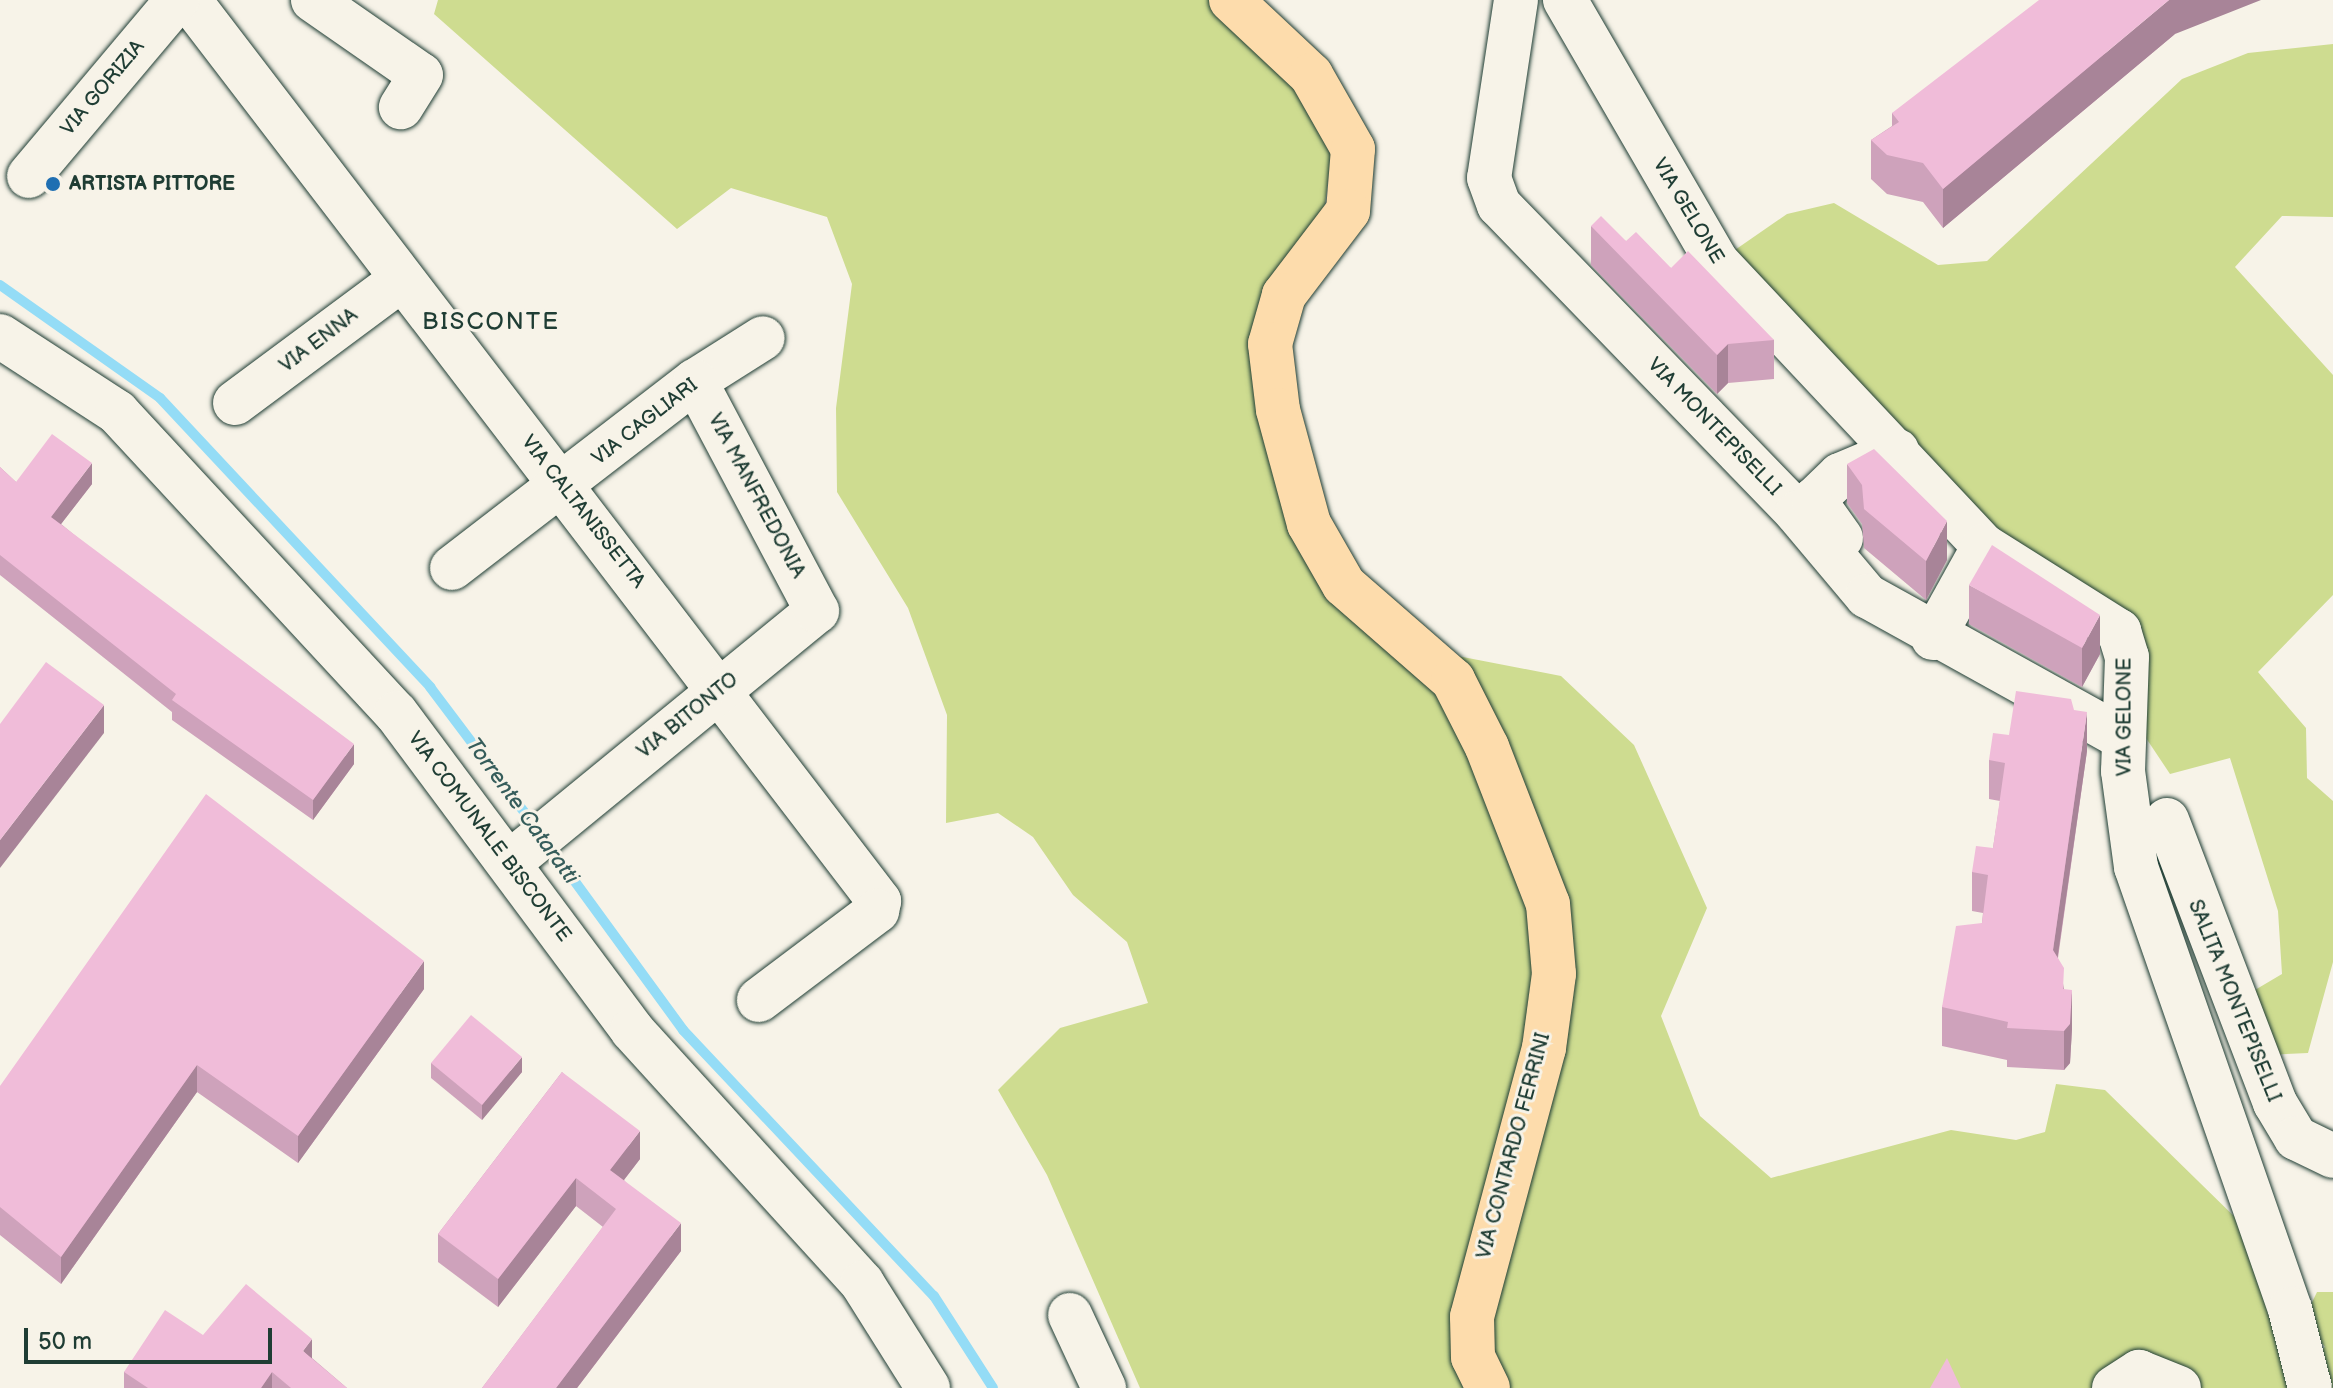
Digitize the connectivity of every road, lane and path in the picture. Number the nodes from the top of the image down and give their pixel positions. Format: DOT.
graph roads {
  1 [pos="177,0"];
  2 [pos="189,0"];
  3 [pos="313,0"];
  4 [pos="1231,0"];
  5 [pos="1516,0"];
  6 [pos="1565,0"];
  7 [pos="401,107"];
  8 [pos="29,176"];
  9 [pos="402,279"];
  10 [pos="0,336"];
  11 [pos="763,338"];
  12 [pos="695,381"];
  13 [pos="235,403"];
  14 [pos="1897,451"];
  15 [pos="564,487"];
  16 [pos="1984,546"];
  17 [pos="452,568"];
  18 [pos="1885,609"];
  19 [pos="817,611"];
  20 [pos="1933,638"];
  21 [pos="721,689"];
  22 [pos="2121,737"];
  23 [pos="2167,820"];
  24 [pos="532,844"];
  25 [pos="759,1000"];
  26 [pos="2333,1156"];
  27 [pos="1070,1315"];
  28 [pos="2297,1339"];
  29 [pos="928,1388"];
  30 [pos="1104,1388"];
  31 [pos="1488,1388"];
  32 [pos="2114,1388"];
  33 [pos="2179,1388"];
  34 [pos="2294,1388"];
  35 [pos="2310,1388"];
  1 -- 8 [label="street, VIA GORIZIA"];
  2 -- 9 [label="street, VIA CALTANISSETTA"];
  3 -- 7 [label="street"];
  4 -- 31 [label="main road, VIA CONTARDO FERRINI"];
  5 -- 18 [label="street, VIA MONTEPISELLI"];
  6 -- 14 [label="street, VIA GELONE"];
  9 -- 13 [label="street, VIA ENNA"];
  9 -- 15 [label="street, VIA CALTANISSETTA"];
  10 -- 24 [label="street, VIA COMUNALE BISCONTE"];
  11 -- 12 [label="street, VIA CAGLIARI"];
  12 -- 15 [label="street, VIA CAGLIARI"];
  12 -- 19 [label="street, VIA MANFREDONIA"];
  14 -- 16 [label="street, VIA GELONE"];
  14 -- 18 [label="street"];
  15 -- 17 [label="street, VIA CAGLIARI"];
  15 -- 21 [label="street, VIA CALTANISSETTA"];
  16 -- 20 [label="street"];
  16 -- 22 [label="street, VIA GELONE"];
  18 -- 20 [label="street, VIA MONTEPISELLI"];
  19 -- 21 [label="street, VIA BITONTO"];
  20 -- 22 [label="street, VIA MONTEPISELLI"];
  21 -- 24 [label="street, VIA BITONTO"];
  21 -- 25 [label="street, VIA CALTANISSETTA"];
  22 -- 28 [label="street, VIA GELONE"];
  23 -- 26 [label="street, SALITA MONTEPISELLI"];
  24 -- 29 [label="street, VIA COMUNALE BISCONTE"];
  27 -- 30 [label="street"];
  28 -- 34 [label="street"];
  28 -- 35 [label="street, VIA GELONE"];
  32 -- 33 [label="street"];
}
